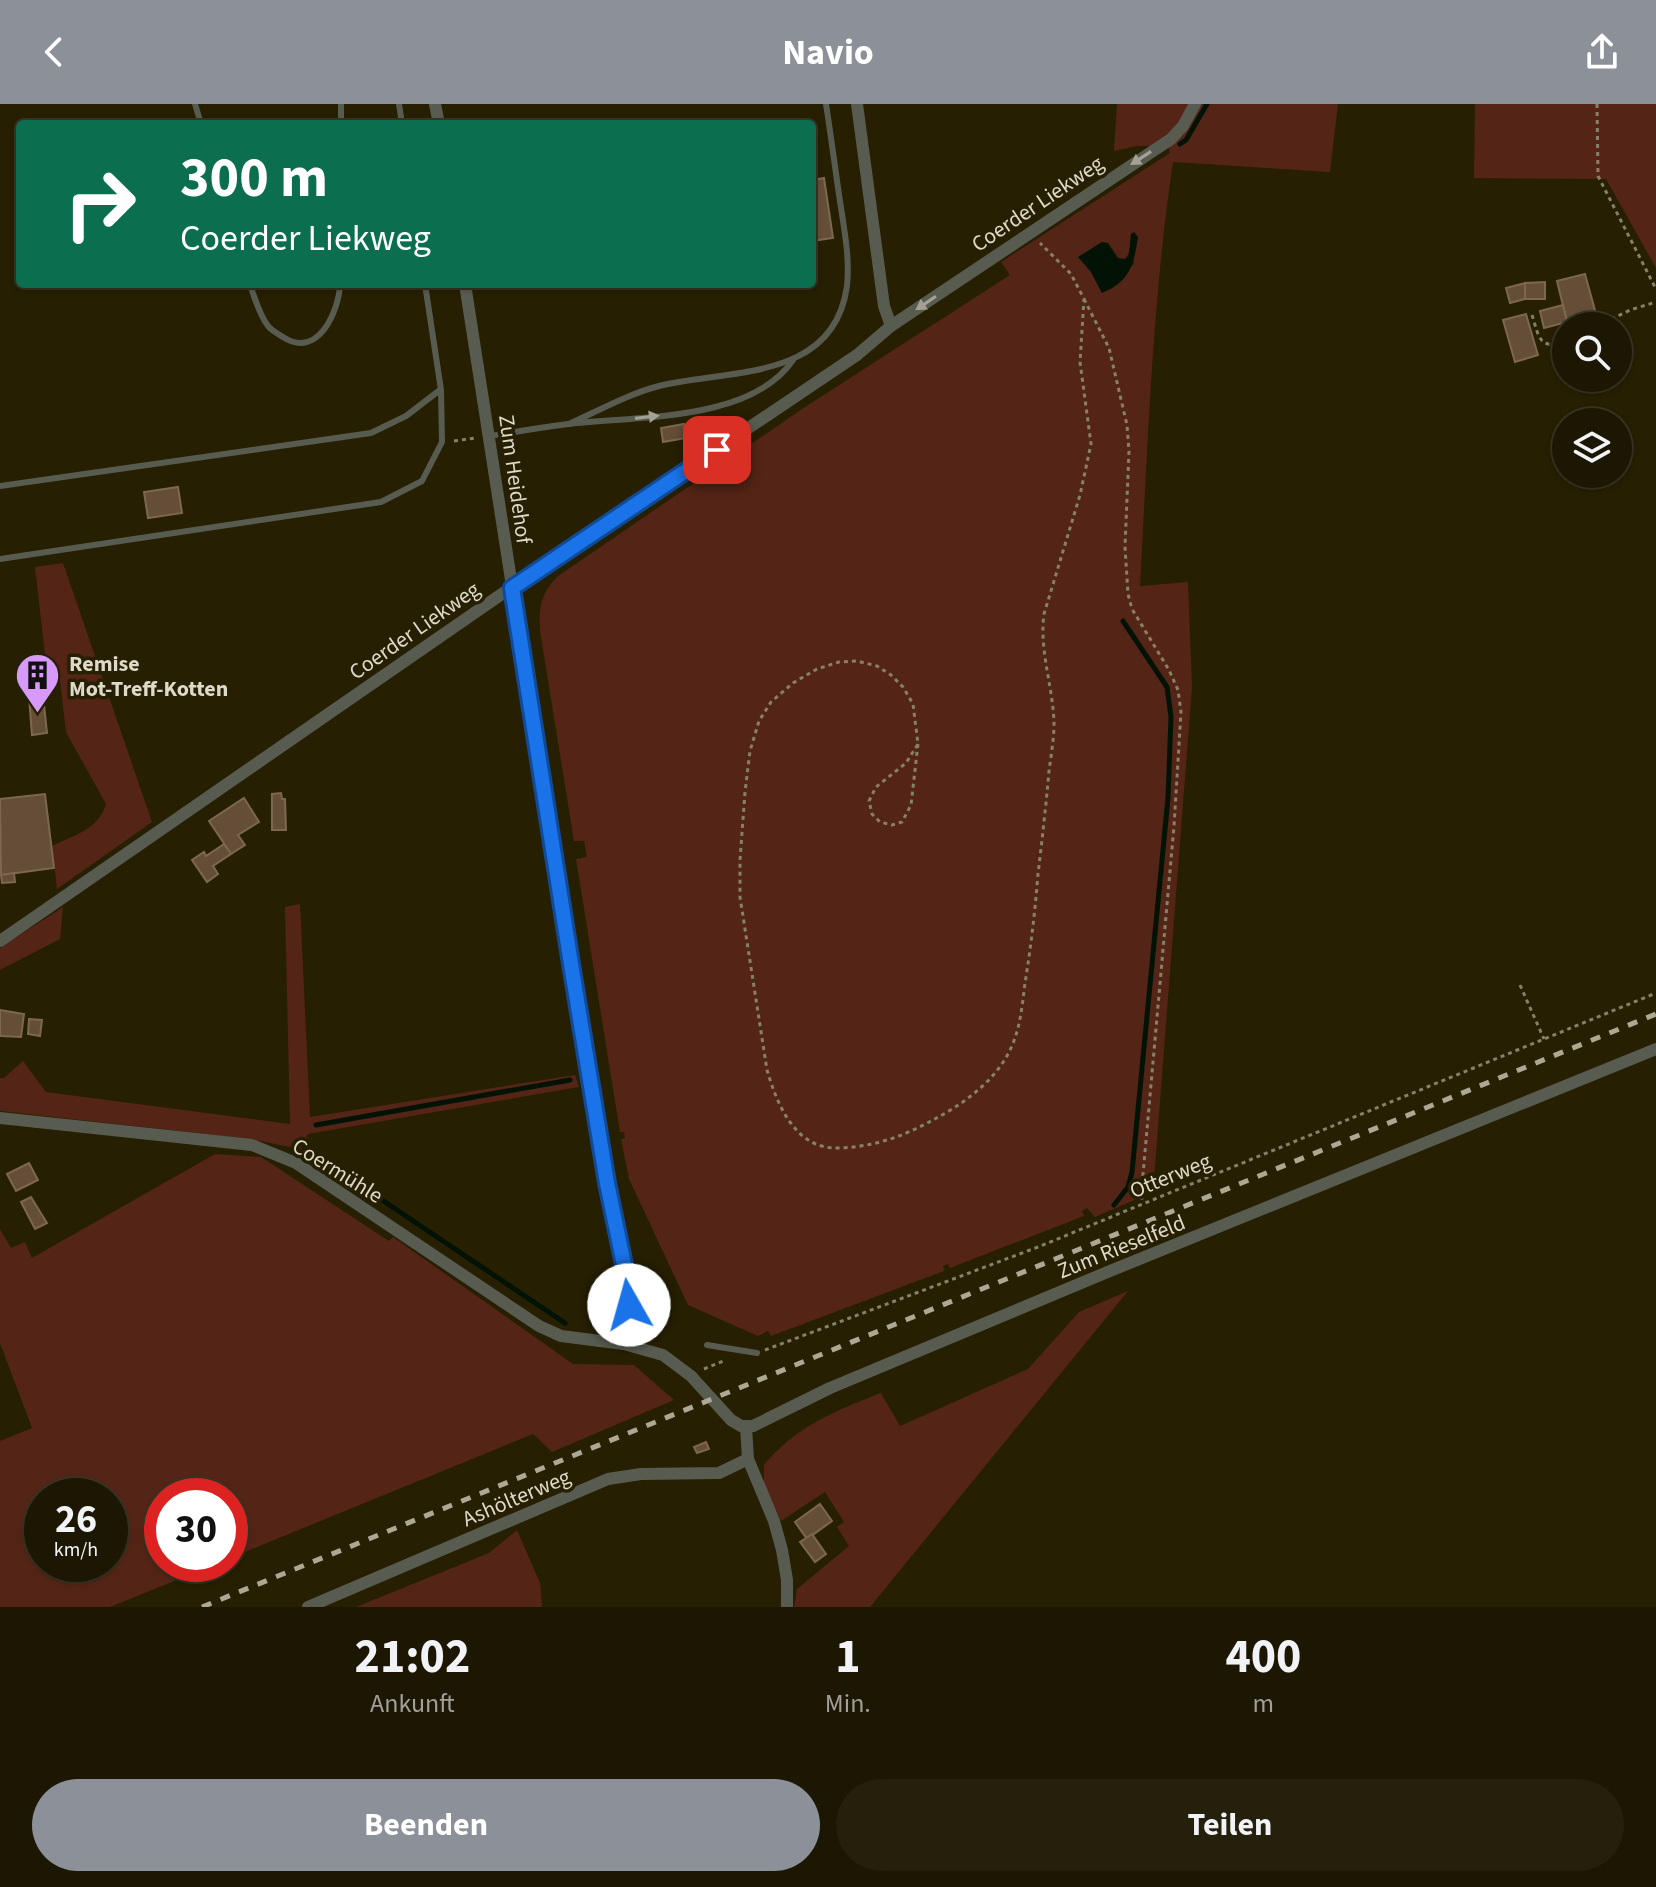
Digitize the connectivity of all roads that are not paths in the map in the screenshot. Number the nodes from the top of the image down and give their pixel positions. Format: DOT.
graph roads {
  1 [pos="826,104"];
  2 [pos="857,104"];
  3 [pos="1195,104"];
  4 [pos="252,288"];
  5 [pos="339,288"];
  6 [pos="426,288"];
  7 [pos="466,288"];
  8 [pos="891,326"];
  9 [pos="794,358"];
  10 [pos="441,390"];
  11 [pos="569,424"];
  12 [pos="490,436"];
  13 [pos="0,486"];
  14 [pos="0,559"];
  15 [pos="512,588"];
  16 [pos="0,941"];
  17 [pos="1656,1049"];
  18 [pos="0,1118"];
  19 [pos="624,1344"];
  20 [pos="707,1345"];
  21 [pos="757,1353"];
  22 [pos="746,1427"];
  23 [pos="748,1459"];
  24 [pos="308,1607"];
  25 [pos="787,1607"];
  1 -- 9 [label="lane"];
  2 -- 8 [label="street"];
  3 -- 8 [label="street, Coerder Liekweg, one-way"];
  4 -- 5 [label="lane"];
  6 -- 10 [label="lane"];
  7 -- 12 [label="street, Zum Heidehof"];
  8 -- 15 [label="street, Coerder Liekweg"];
  9 -- 11 [label="lane"];
  11 -- 9 [label="lane, one-way"];
  10 -- 13 [label="lane"];
  10 -- 14 [label="lane"];
  11 -- 12 [label="lane"];
  12 -- 15 [label="street, Zum Heidehof"];
  15 -- 16 [label="street, Coerder Liekweg"];
  15 -- 19 [label="street, Zum Heidehof"];
  17 -- 22 [label="street, Zum Rieselfeld"];
  18 -- 19 [label="street, Coermühle"];
  19 -- 22 [label="street"];
  20 -- 21 [label="lane"];
  22 -- 23 [label="street"];
  23 -- 24 [label="street, Ashölterweg"];
  23 -- 25 [label="street"];
}
